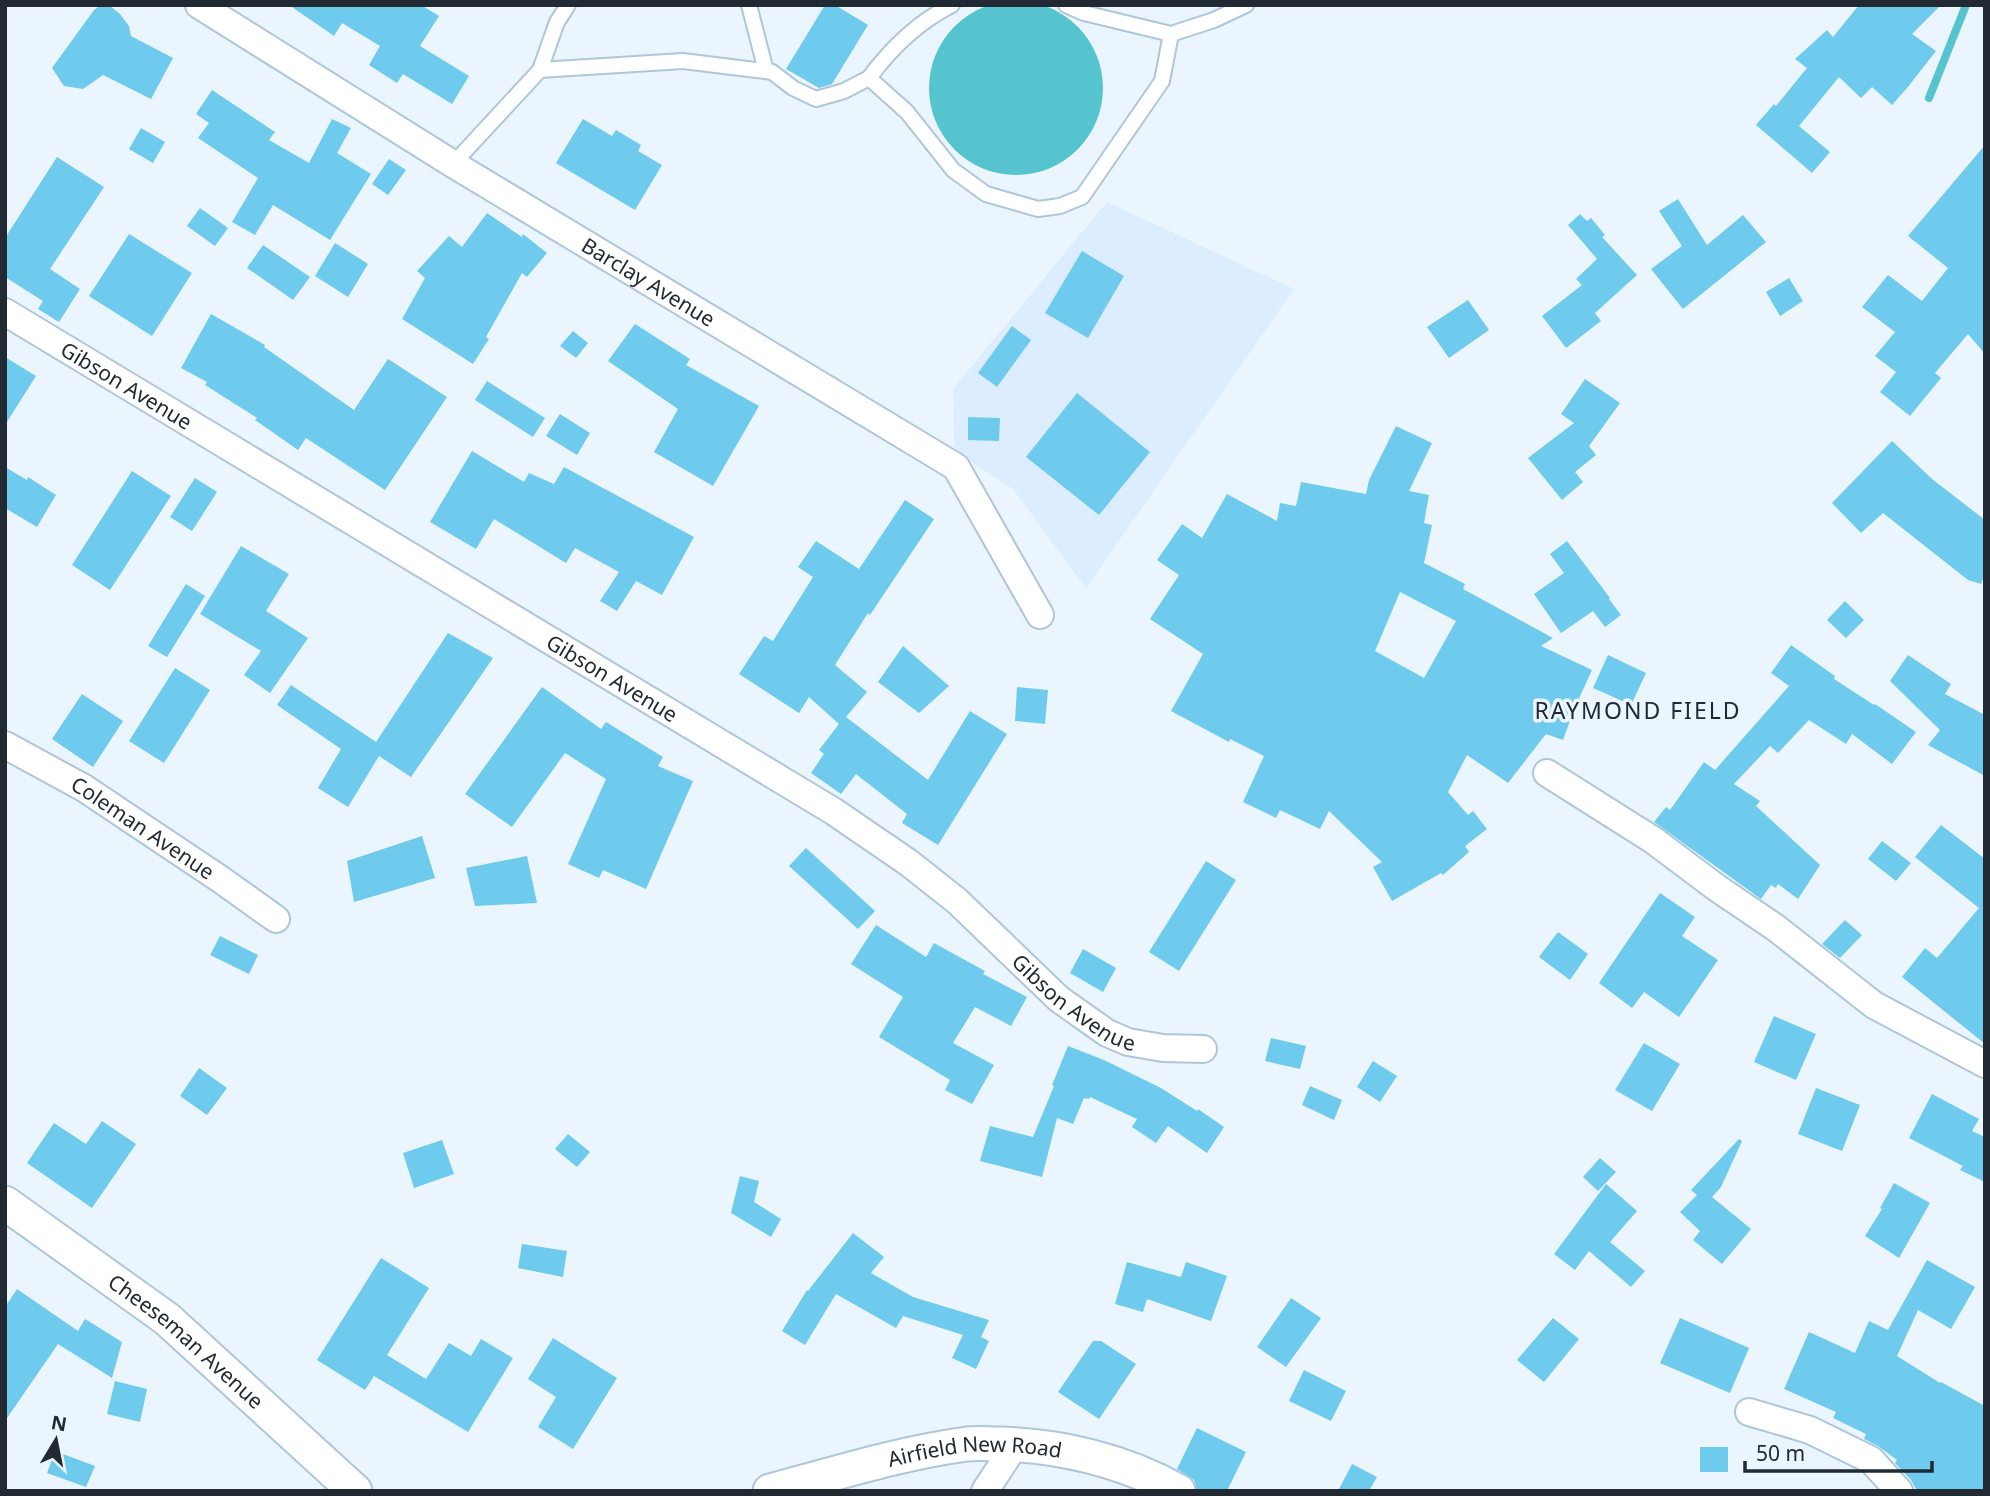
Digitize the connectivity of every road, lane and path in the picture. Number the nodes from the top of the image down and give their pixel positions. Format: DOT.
graph roads {
  1 [pos="199,5"];
  2 [pos="568,5"];
  3 [pos="749,5"];
  4 [pos="952,5"];
  5 [pos="1066,5"];
  6 [pos="1246,5"];
  7 [pos="1171,34"];
  8 [pos="540,70"];
  9 [pos="766,71"];
  10 [pos="869,78"];
  11 [pos="453,164"];
  12 [pos="5,312"];
  13 [pos="1040,615"];
  14 [pos="5,745"];
  15 [pos="1546,774"];
  16 [pos="275,919"];
  17 [pos="1203,1049"];
  18 [pos="1985,1064"];
  19 [pos="5,1203"];
  20 [pos="1748,1412"];
  21 [pos="1015,1445"];
  22 [pos="355,1491"];
  23 [pos="770,1491"];
  24 [pos="985,1491"];
  25 [pos="1178,1491"];
  26 [pos="1899,1491"];
  1 -- 11 [label="street, Barclay Avenue"];
  2 -- 8 [label="lane"];
  3 -- 9 [label="lane"];
  4 -- 10 [label="lane"];
  5 -- 7 [label="lane"];
  6 -- 7 [label="lane"];
  7 -- 10 [label="lane"];
  8 -- 9 [label="lane"];
  8 -- 11 [label="lane"];
  9 -- 10 [label="lane"];
  11 -- 13 [label="street, Barclay Avenue"];
  12 -- 17 [label="street, Gibson Avenue"];
  14 -- 16 [label="street, Coleman Avenue"];
  15 -- 18 [label="street"];
  19 -- 22 [label="street, Cheeseman Avenue"];
  20 -- 26 [label="street"];
  21 -- 23 [label="street, Airfield New Road"];
  21 -- 24 [label="street"];
  21 -- 25 [label="street, Airfield New Road"];
}
